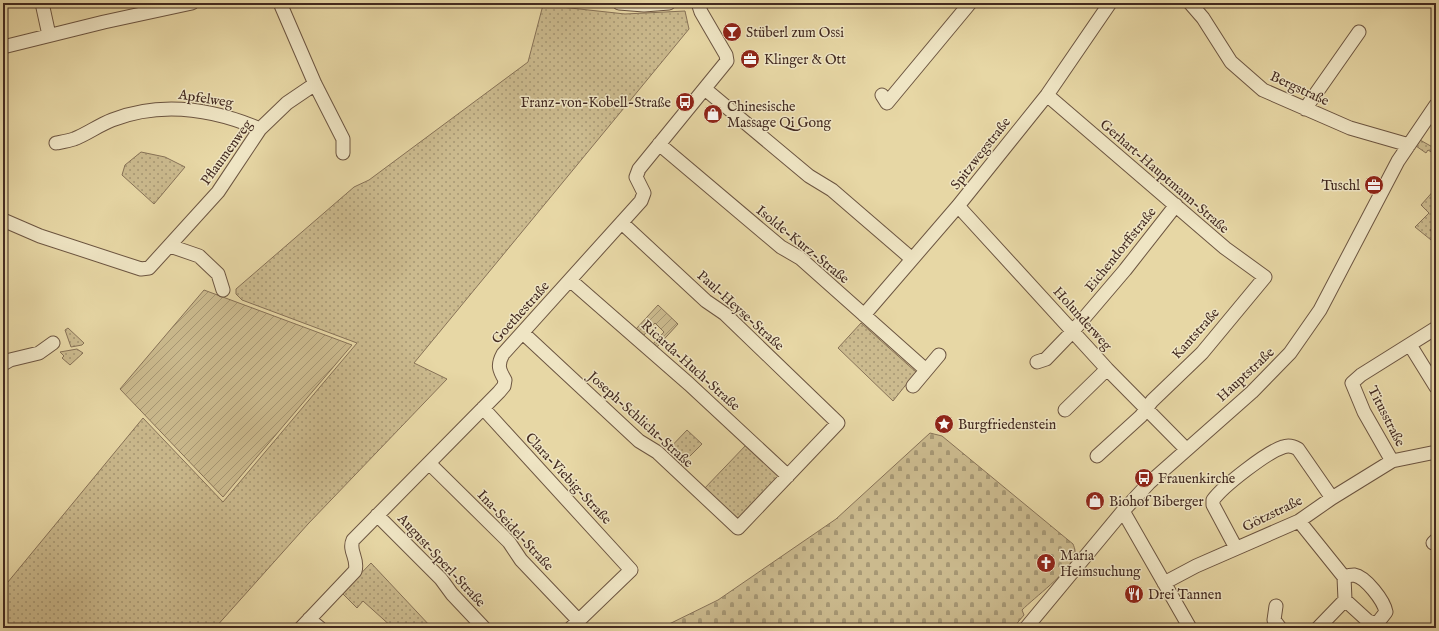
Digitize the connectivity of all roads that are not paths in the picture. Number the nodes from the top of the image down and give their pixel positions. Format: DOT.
graph roads {
  1 [pos="42,3"];
  2 [pos="192,3"];
  3 [pos="280,3"];
  4 [pos="619,3"];
  5 [pos="669,3"];
  6 [pos="698,3"];
  7 [pos="970,3"];
  8 [pos="1110,3"];
  9 [pos="1190,3"];
  10 [pos="1359,32"];
  11 [pos="49,35"];
  12 [pos="3,47"];
  13 [pos="316,84"];
  14 [pos="705,89"];
  15 [pos="882,95"];
  16 [pos="1048,95"];
  17 [pos="1436,105"];
  18 [pos="1305,109"];
  19 [pos="260,129"];
  20 [pos="56,143"];
  21 [pos="659,144"];
  22 [pos="1409,145"];
  23 [pos="343,152"];
  24 [pos="1176,205"];
  25 [pos="958,206"];
  26 [pos="3,220"];
  27 [pos="622,223"];
  28 [pos="170,246"];
  29 [pos="912,259"];
  30 [pos="1265,277"];
  31 [pos="570,280"];
  32 [pos="223,290"];
  33 [pos="864,315"];
  34 [pos="1436,328"];
  35 [pos="1073,331"];
  36 [pos="523,333"];
  37 [pos="53,343"];
  38 [pos="1410,345"];
  39 [pos="939,355"];
  40 [pos="1037,362"];
  41 [pos="3,364"];
  42 [pos="1107,369"];
  43 [pos="926,370"];
  44 [pos="913,386"];
  45 [pos="1436,387"];
  46 [pos="483,408"];
  47 [pos="1146,408"];
  48 [pos="1065,410"];
  49 [pos="1186,449"];
  50 [pos="1436,452"];
  51 [pos="1097,456"];
  52 [pos="1392,461"];
  53 [pos="429,463"];
  54 [pos="788,476"];
  55 [pos="1332,498"];
  56 [pos="1123,511"];
  57 [pos="377,515"];
  58 [pos="1299,521"];
  59 [pos="1236,548"];
  60 [pos="1344,577"];
  61 [pos="1164,583"];
  62 [pos="1345,600"];
  63 [pos="1276,606"];
  64 [pos="305,624"];
  65 [pos="575,624"];
  66 [pos="320,628"];
  67 [pos="484,628"];
  68 [pos="1026,628"];
  69 [pos="1190,628"];
  70 [pos="1280,628"];
  71 [pos="1318,628"];
  1 -- 11 [label="street"];
  2 -- 11 [label="street"];
  3 -- 13 [label="street"];
  4 -- 5 [label="street"];
  6 -- 14 [label="street, Goethestraße"];
  7 -- 15 [label="street"];
  8 -- 16 [label="street, Spitzwegstraße"];
  9 -- 18 [label="street, Bergstraße"];
  10 -- 18 [label="street"];
  11 -- 12 [label="street"];
  13 -- 19 [label="street, Pflaumenweg"];
  13 -- 23 [label="street"];
  14 -- 21 [label="street, Goethestraße"];
  14 -- 29 [label="street"];
  16 -- 24 [label="street, Gerhart-Hauptmann-Straße"];
  16 -- 25 [label="street, Spitzwegstraße"];
  17 -- 22 [label="street, Hauptstraße"];
  18 -- 22 [label="street, Bergstraße"];
  19 -- 20 [label="street, Apfelweg"];
  19 -- 28 [label="street, Pflaumenweg"];
  21 -- 27 [label="street, Goethestraße"];
  21 -- 33 [label="street, Isolde-Kurz-Straße"];
  22 -- 49 [label="street, Hauptstraße"];
  24 -- 30 [label="street, Gerhart-Hauptmann-Straße"];
  24 -- 35 [label="street, Eichendorffstraße"];
  25 -- 29 [label="street, Spitzwegstraße"];
  25 -- 35 [label="street, Holunderweg"];
  26 -- 28 [label="street, Pflaumenweg"];
  27 -- 31 [label="street, Goethestraße"];
  27 -- 54 [label="street, Paul-Heyse-Straße"];
  28 -- 32 [label="street"];
  29 -- 33 [label="street, Spitzwegstraße"];
  30 -- 47 [label="street, Kantstraße"];
  31 -- 36 [label="street, Goethestraße"];
  31 -- 54 [label="street, Ricarda-Huch-Straße"];
  33 -- 43 [label="street, Isolde-Kurz-Straße"];
  34 -- 38 [label="street, Titusstraße"];
  35 -- 40 [label="street, Eichendorffstraße"];
  35 -- 42 [label="street, Holunderweg"];
  36 -- 46 [label="street, Goethestraße"];
  36 -- 54 [label="street, Joseph-Schlicht-Straße"];
  37 -- 41 [label="street"];
  38 -- 45 [label="street"];
  38 -- 52 [label="street, Titusstraße"];
  39 -- 43 [label="street"];
  42 -- 47 [label="street, Holunderweg"];
  42 -- 48 [label="street"];
  43 -- 44 [label="street"];
  46 -- 53 [label="street, Goethestraße"];
  46 -- 65 [label="street, Clara-Viebig-Straße"];
  47 -- 49 [label="street, Holunderweg"];
  47 -- 51 [label="street, Kantstraße"];
  49 -- 56 [label="street, Hauptstraße"];
  50 -- 52 [label="street, Götzstraße"];
  52 -- 55 [label="street, Götzstraße"];
  53 -- 57 [label="street, Goethestraße"];
  53 -- 65 [label="street, Ina-Seidel-Straße"];
  55 -- 58 [label="street, Götzstraße"];
  55 -- 59 [label="street"];
  56 -- 61 [label="street"];
  56 -- 68 [label="street, Hauptstraße"];
  57 -- 64 [label="street, Goethestraße"];
  57 -- 67 [label="street, August-Sperl-Straße"];
  58 -- 59 [label="street, Götzstraße"];
  58 -- 60 [label="street"];
  59 -- 61 [label="street, Götzstraße"];
  60 -- 62 [label="street"];
  60 -- 62 [label="street"];
  61 -- 69 [label="street"];
  62 -- 71 [label="street"];
  63 -- 70 [label="street"];
  64 -- 66 [label="street"];
}
